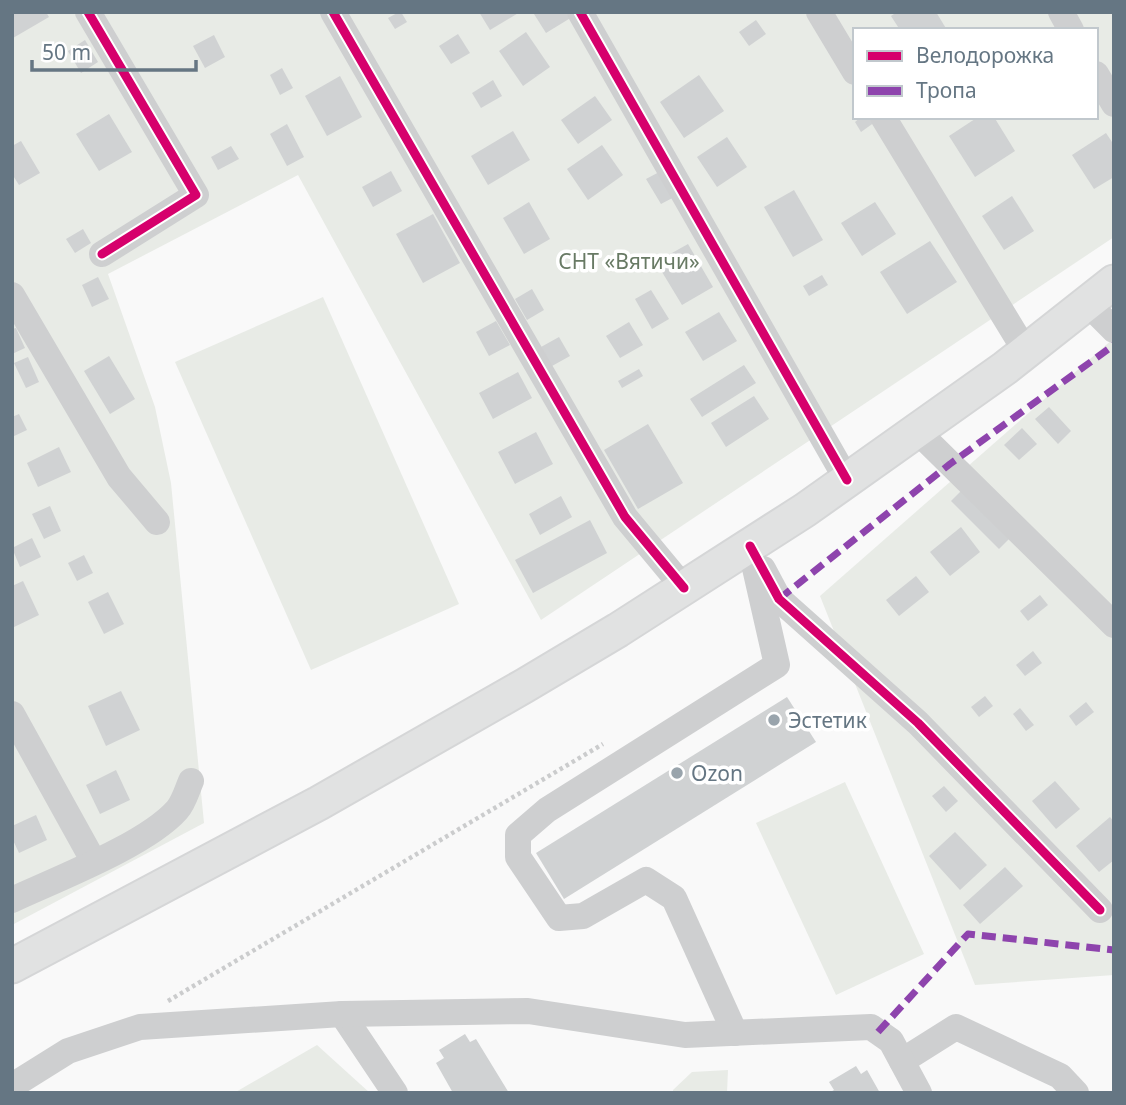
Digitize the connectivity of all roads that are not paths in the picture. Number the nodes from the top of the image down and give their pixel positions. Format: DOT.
graph roads {
  1 [pos="88,12"];
  2 [pos="333,12"];
  3 [pos="580,12"];
  4 [pos="819,12"];
  5 [pos="1061,12"];
  6 [pos="1070,28"];
  7 [pos="853,69"];
  8 [pos="1098,77"];
  9 [pos="1114,104"];
  10 [pos="884,119"];
  11 [pos="102,254"];
  12 [pos="1114,282"];
  13 [pos="12,295"];
  14 [pos="1087,303"];
  15 [pos="1114,330"];
  16 [pos="1026,352"];
  17 [pos="917,431"];
  18 [pos="847,480"];
  19 [pos="157,522"];
  20 [pos="750,546"];
  21 [pos="684,588"];
  22 [pos="1114,625"];
  23 [pos="12,714"];
  24 [pos="191,781"];
  25 [pos="94,862"];
  26 [pos="12,900"];
  27 [pos="1100,910"];
  28 [pos="12,966"];
  29 [pos="342,1014"];
  30 [pos="735,1033"];
  31 [pos="896,1051"];
  32 [pos="12,1086"];
  33 [pos="395,1093"];
  34 [pos="919,1093"];
  35 [pos="1076,1093"];
  1 -- 11 [label="street"];
  2 -- 21 [label="street"];
  3 -- 18 [label="street"];
  4 -- 7 [label="street"];
  5 -- 6 [label="street"];
  8 -- 9 [label="street"];
  10 -- 16 [label="street"];
  12 -- 14 [label="main road"];
  13 -- 19 [label="street"];
  14 -- 15 [label="street"];
  14 -- 16 [label="main road"];
  16 -- 17 [label="main road"];
  17 -- 18 [label="main road"];
  17 -- 22 [label="street"];
  18 -- 20 [label="main road"];
  20 -- 21 [label="main road"];
  20 -- 27 [label="street"];
  20 -- 30 [label="street"];
  21 -- 28 [label="main road"];
  23 -- 25 [label="street"];
  24 -- 25 [label="street"];
  25 -- 26 [label="street"];
  29 -- 30 [label="street"];
  29 -- 32 [label="street"];
  29 -- 33 [label="street"];
  30 -- 31 [label="street"];
  31 -- 34 [label="street"];
  31 -- 35 [label="street"];
}
